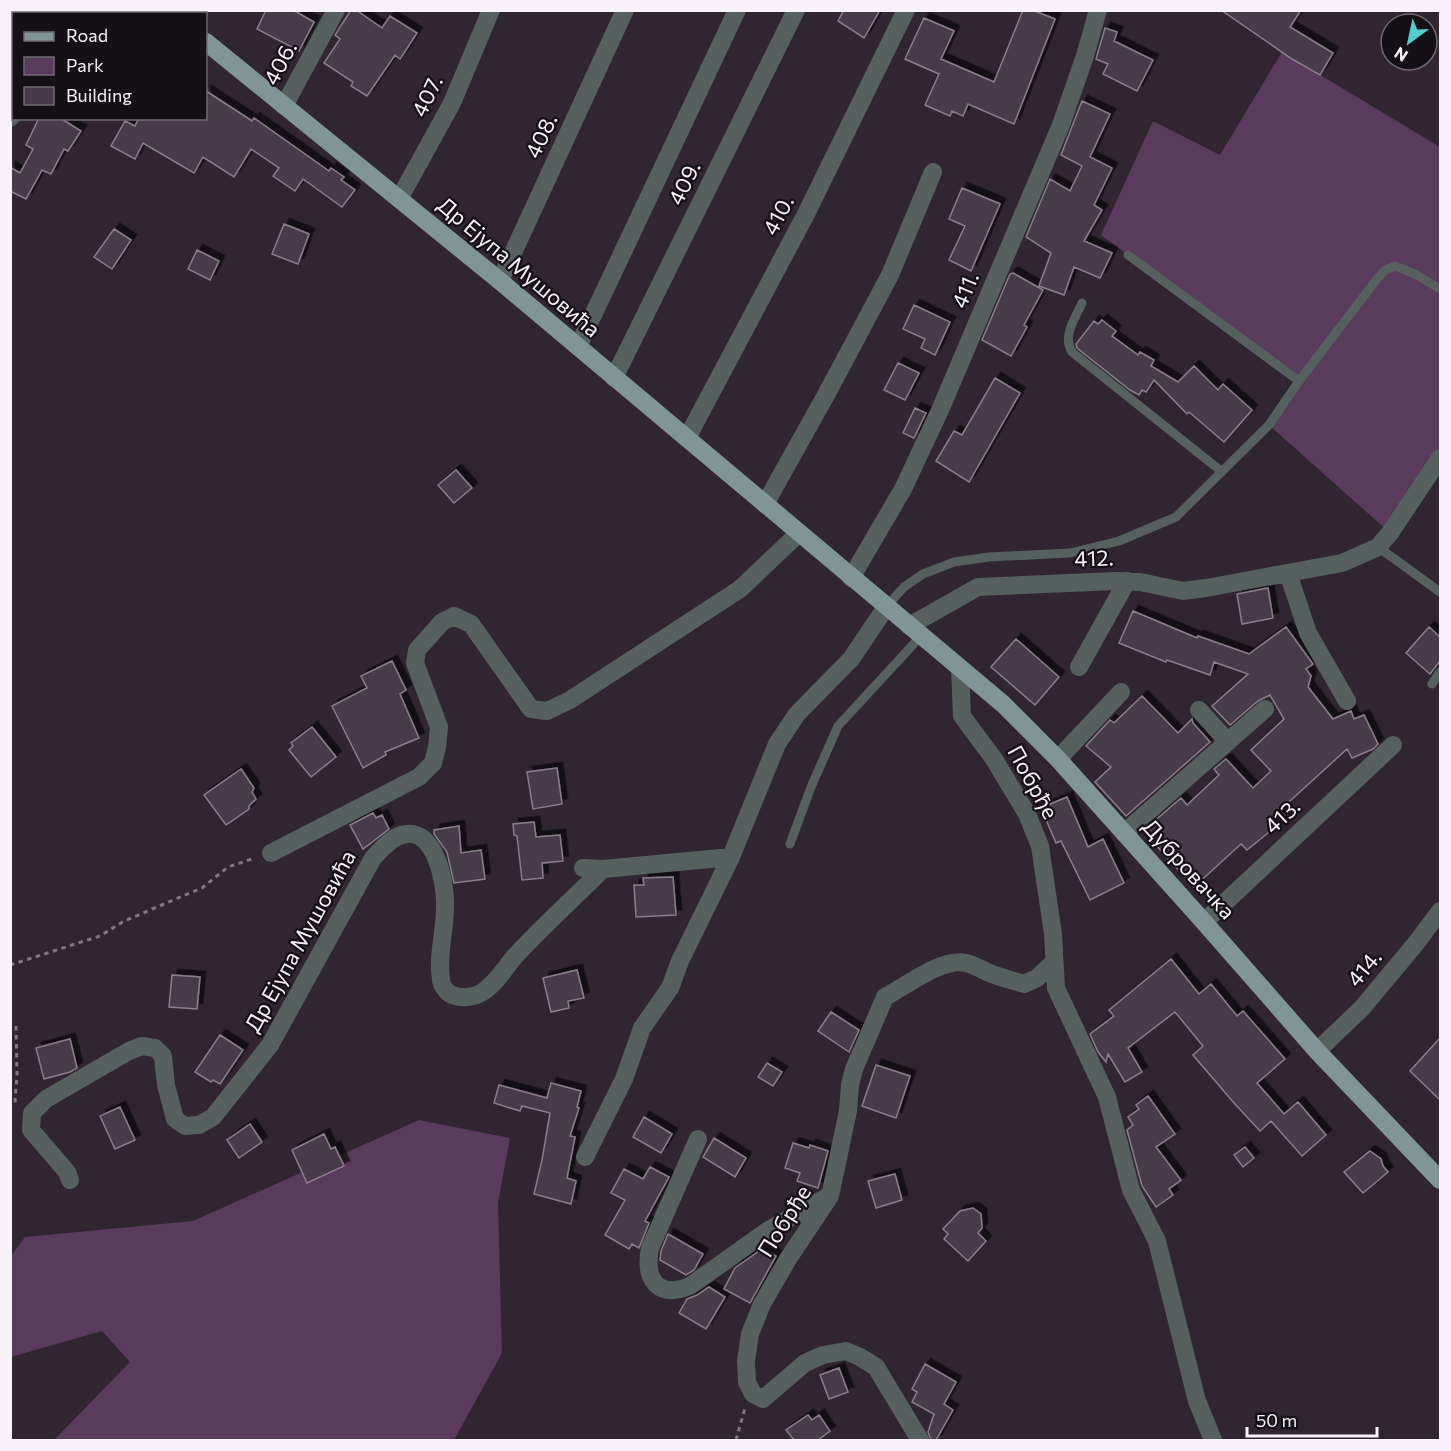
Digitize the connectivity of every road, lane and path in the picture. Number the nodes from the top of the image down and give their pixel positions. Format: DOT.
graph roads {
  1 [pos="336,10"];
  2 [pos="491,10"];
  3 [pos="625,10"];
  4 [pos="737,10"];
  5 [pos="796,10"];
  6 [pos="906,10"];
  7 [pos="1098,10"];
  8 [pos="207,43"];
  9 [pos="284,106"];
  10 [pos="933,172"];
  11 [pos="399,199"];
  12 [pos="1128,255"];
  13 [pos="500,281"];
  14 [pos="1440,289"];
  15 [pos="1082,303"];
  16 [pos="578,347"];
  17 [pos="614,378"];
  18 [pos="1299,381"];
  19 [pos="687,438"];
  20 [pos="1440,458"];
  21 [pos="1221,471"];
  22 [pos="765,504"];
  23 [pos="798,534"];
  24 [pos="1378,547"];
  25 [pos="1288,573"];
  26 [pos="851,578"];
  27 [pos="1127,581"];
  28 [pos="1440,592"];
  29 [pos="886,607"];
  30 [pos="915,631"];
  31 [pos="1079,667"];
  32 [pos="960,668"];
  33 [pos="1440,672"];
  34 [pos="1432,684"];
  35 [pos="1122,692"];
  36 [pos="1347,700"];
  37 [pos="1265,709"];
  38 [pos="1199,710"];
  39 [pos="1228,742"];
  40 [pos="1392,745"];
  41 [pos="1058,759"];
  42 [pos="1124,833"];
  43 [pos="790,844"];
  44 [pos="271,853"];
  45 [pos="731,857"];
  46 [pos="583,868"];
  47 [pos="603,869"];
  48 [pos="1440,910"];
  49 [pos="1204,922"];
  50 [pos="1054,962"];
  51 [pos="10,965"];
  52 [pos="16,1026"];
  53 [pos="1317,1051"];
  54 [pos="32,1113"];
  55 [pos="698,1139"];
  56 [pos="585,1157"];
  57 [pos="70,1180"];
  58 [pos="1440,1180"];
  59 [pos="830,1196"];
  60 [pos="747,1382"];
  61 [pos="736,1440"];
  62 [pos="920,1440"];
  63 [pos="1213,1440"];
  1 -- 9 [label="street, 406."];
  2 -- 11 [label="street, 407."];
  3 -- 13 [label="street, 408."];
  4 -- 16 [label="street, 409."];
  5 -- 17 [label="street, 409."];
  6 -- 19 [label="street, 410."];
  7 -- 26 [label="street, 411."];
  8 -- 9 [label="main road, Др Ејупа Мушовића"];
  9 -- 11 [label="main road, Др Ејупа Мушовића"];
  10 -- 22 [label="street"];
  11 -- 13 [label="main road, Др Ејупа Мушовића"];
  12 -- 18 [label="lane"];
  13 -- 16 [label="main road, Др Ејупа Мушовића"];
  14 -- 18 [label="lane"];
  15 -- 21 [label="lane"];
  16 -- 17 [label="main road, Др Ејупа Мушовића"];
  17 -- 19 [label="main road, Др Ејупа Мушовића"];
  18 -- 21 [label="lane"];
  19 -- 22 [label="main road, Др Ејупа Мушовића"];
  20 -- 24 [label="street, 412."];
  21 -- 29 [label="lane"];
  22 -- 23 [label="main road, Др Ејупа Мушовића"];
  23 -- 26 [label="main road, Др Ејупа Мушовића"];
  23 -- 44 [label="street"];
  24 -- 25 [label="street, 412."];
  24 -- 28 [label="lane"];
  25 -- 27 [label="street, 412."];
  25 -- 36 [label="street"];
  26 -- 29 [label="main road, Др Ејупа Мушовића"];
  27 -- 30 [label="street, 412."];
  27 -- 31 [label="street"];
  29 -- 30 [label="main road, Дубровачка"];
  29 -- 45 [label="street"];
  30 -- 32 [label="main road, Дубровачка"];
  30 -- 43 [label="lane"];
  32 -- 41 [label="main road, Дубровачка"];
  32 -- 50 [label="street, Побрђе"];
  33 -- 34 [label="lane"];
  35 -- 41 [label="street"];
  37 -- 39 [label="street"];
  38 -- 39 [label="street"];
  39 -- 42 [label="street"];
  40 -- 49 [label="street, 413."];
  41 -- 42 [label="main road, Дубровачка"];
  42 -- 49 [label="main road, Дубровачка"];
  44 -- 51 [label="path"];
  45 -- 47 [label="street"];
  45 -- 56 [label="street"];
  46 -- 47 [label="street"];
  47 -- 54 [label="street, Др Ејупа Мушовића"];
  48 -- 53 [label="street, 414."];
  49 -- 53 [label="main road, Дубровачка"];
  50 -- 59 [label="street, Побрђе"];
  50 -- 63 [label="street, Побрђе"];
  52 -- 54 [label="path"];
  53 -- 58 [label="main road, Дубровачка"];
  54 -- 57 [label="street"];
  55 -- 59 [label="street"];
  59 -- 60 [label="street, Побрђе"];
  60 -- 61 [label="path"];
  60 -- 62 [label="street"];
}
